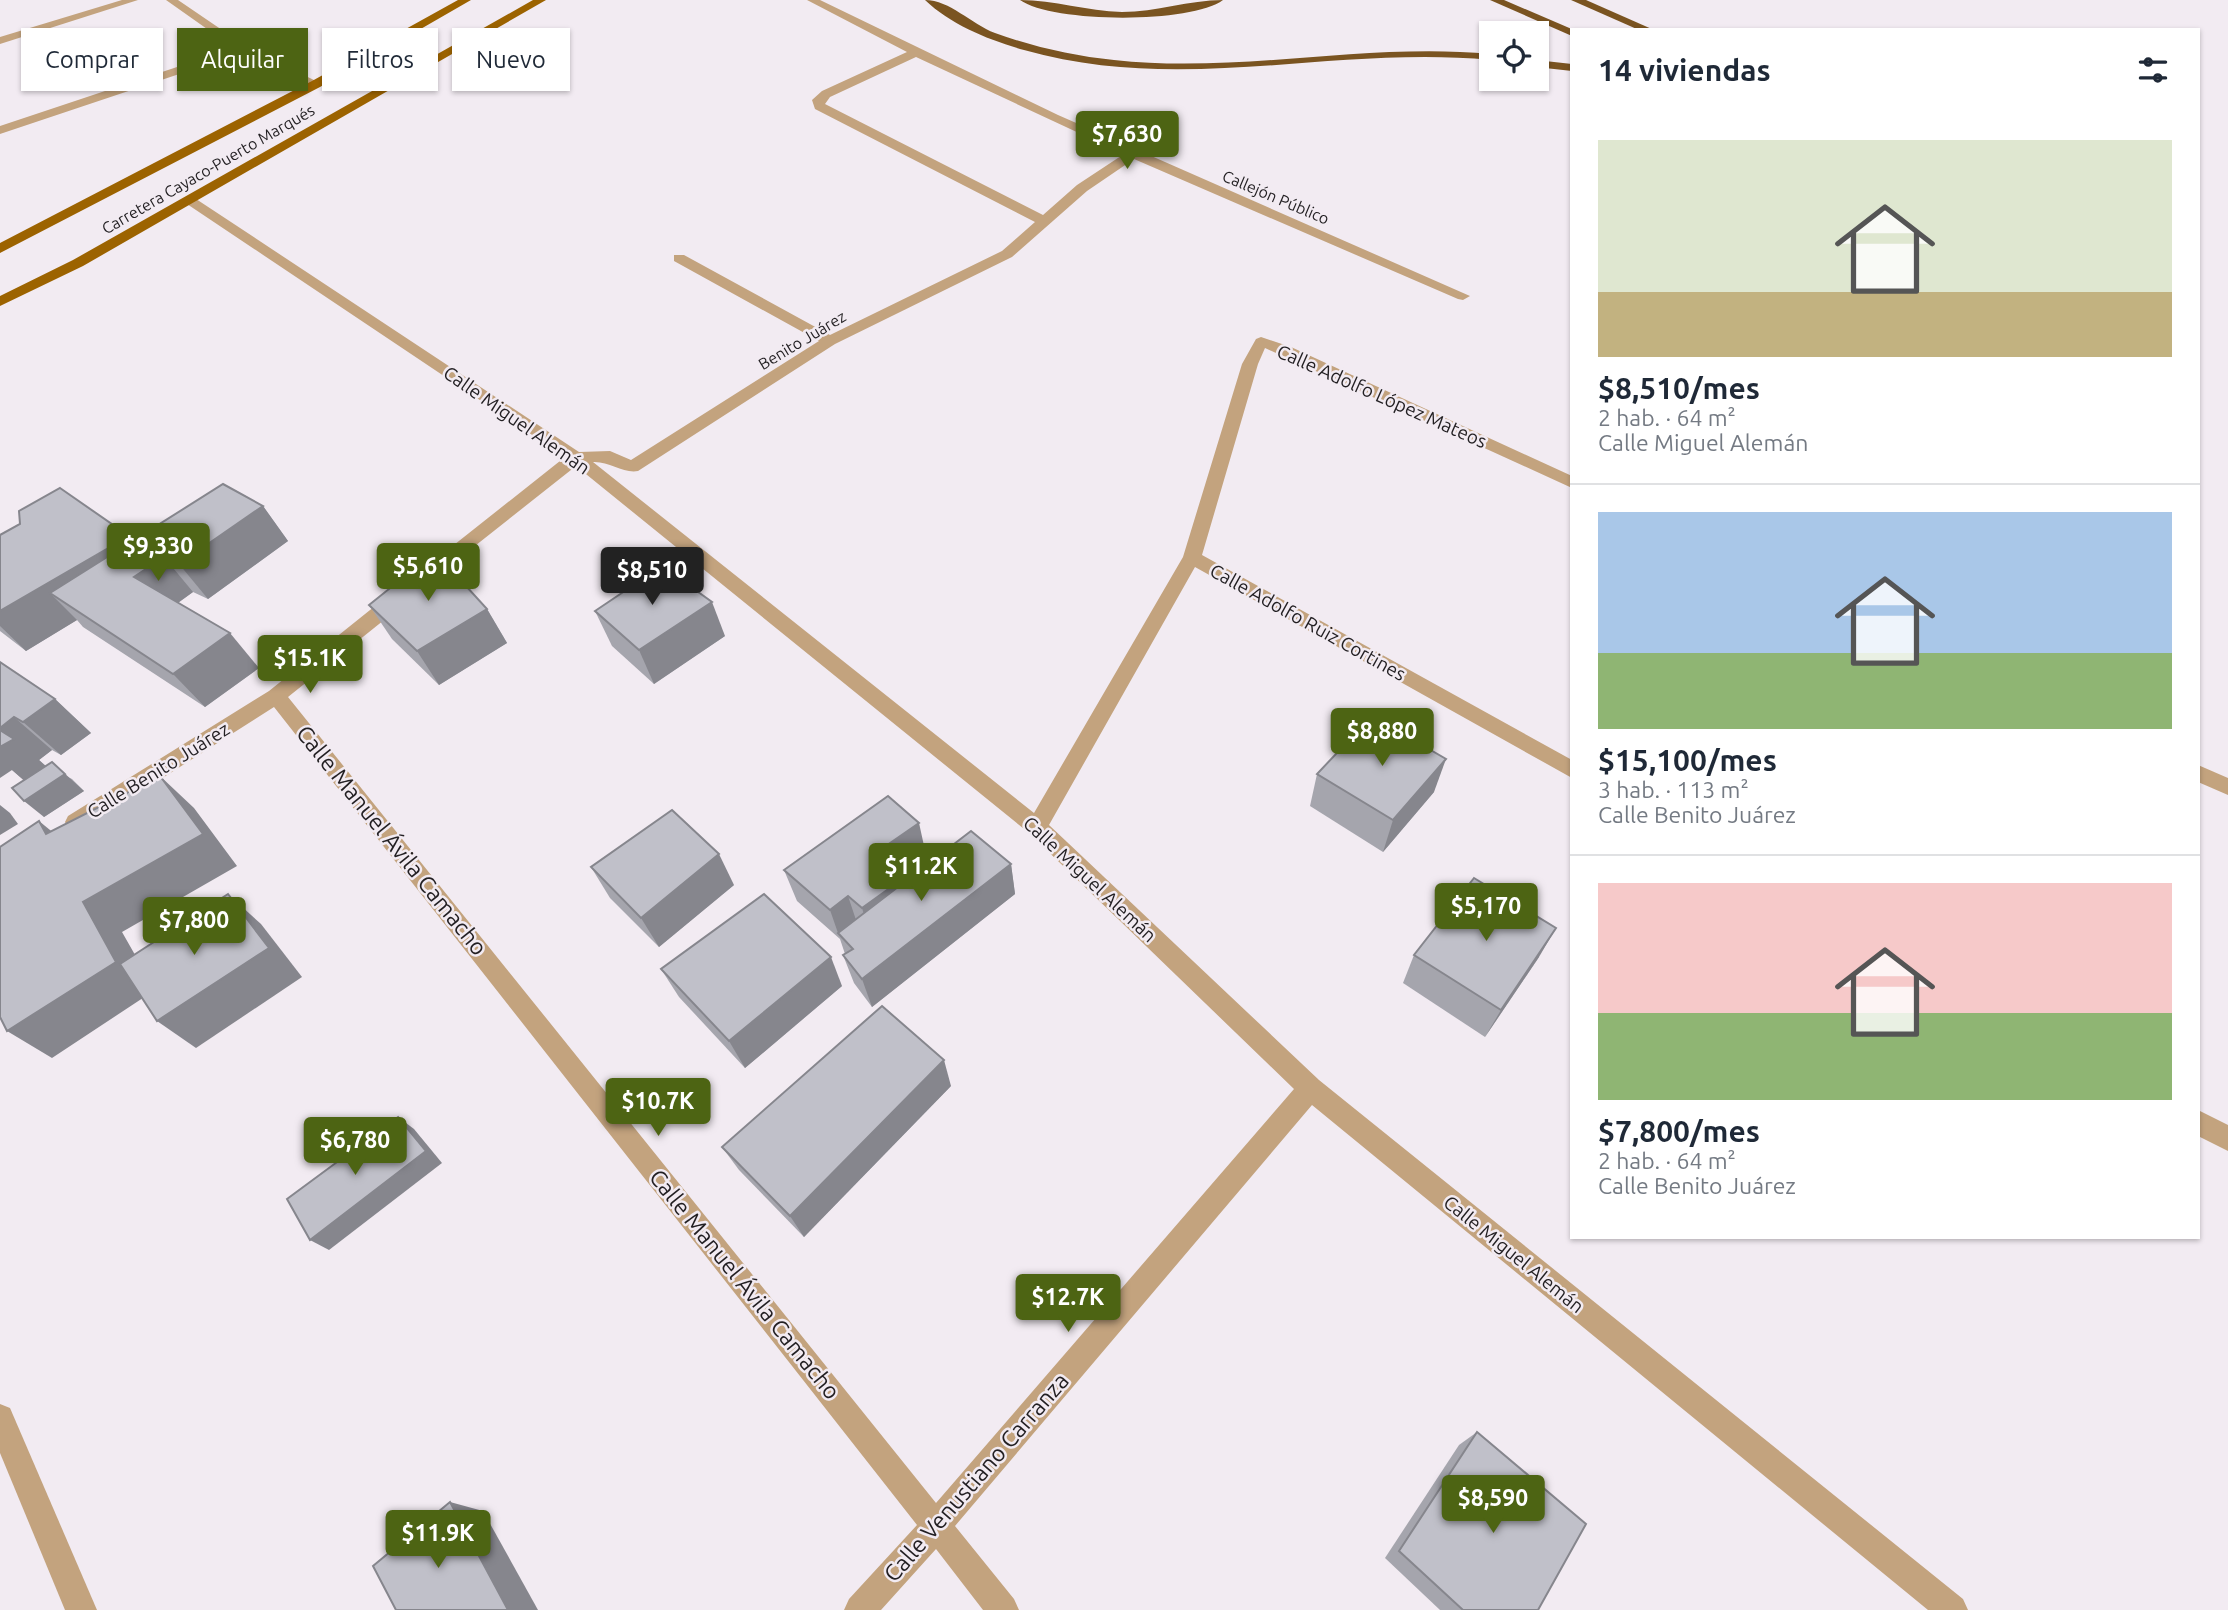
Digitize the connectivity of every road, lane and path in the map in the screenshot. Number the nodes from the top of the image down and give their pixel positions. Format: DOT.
graph roads {
  1 [pos="133,0"];
  2 [pos="171,0"];
  3 [pos="466,0"];
  4 [pos="541,0"];
  5 [pos="812,0"];
  6 [pos="930,0"];
  7 [pos="1025,0"];
  8 [pos="1218,0"];
  9 [pos="1495,0"];
  10 [pos="1576,0"];
  11 [pos="212,28"];
  12 [pos="1644,28"];
  13 [pos="1570,32"];
  14 [pos="0,41"];
  15 [pos="915,53"];
  16 [pos="1479,55"];
  17 [pos="1549,65"];
  18 [pos="1570,68"];
  19 [pos="177,71"];
  20 [pos="308,80"];
  21 [pos="316,84"];
  22 [pos="0,130"];
  23 [pos="1132,155"];
  24 [pos="188,200"];
  25 [pos="1046,222"];
  26 [pos="0,249"];
  27 [pos="679,258"];
  28 [pos="1463,296"];
  29 [pos="0,302"];
  30 [pos="830,341"];
  31 [pos="576,457"];
  32 [pos="1570,481"];
  33 [pos="1192,557"];
  34 [pos="276,696"];
  35 [pos="1570,769"];
  36 [pos="2200,775"];
  37 [pos="2228,787"];
  38 [pos="1037,827"];
  39 [pos="58,833"];
  40 [pos="1310,1088"];
  41 [pos="2200,1123"];
  42 [pos="2228,1139"];
  43 [pos="0,1418"];
  44 [pos="937,1525"];
  45 [pos="81,1610"];
  46 [pos="860,1610"];
  47 [pos="1003,1610"];
  48 [pos="1952,1610"];
  1 -- 14 [label="street"];
  2 -- 11 [label="street"];
  3 -- 21 [label="main road, Carretera Cayaco-Puerto Marqués"];
  4 -- 24 [label="main road, Carretera Cayaco-Puerto Marqués"];
  5 -- 15 [label="street, Callejón Público"];
  6 -- 16 [label="highway"];
  7 -- 8 [label="highway"];
  9 -- 13 [label="highway"];
  10 -- 12 [label="highway"];
  15 -- 23 [label="street, Callejón Público"];
  15 -- 25 [label="street"];
  17 -- 18 [label="highway"];
  19 -- 22 [label="street"];
  20 -- 21 [label="street"];
  21 -- 26 [label="main road, Carretera Cayaco-Puerto Marqués"];
  23 -- 25 [label="street, Benito Juárez"];
  23 -- 28 [label="street, Callejón Público"];
  24 -- 29 [label="main road, Carretera Cayaco-Puerto Marqués"];
  24 -- 31 [label="street, Calle Miguel Alemán"];
  25 -- 30 [label="street, Benito Juárez"];
  27 -- 30 [label="street"];
  30 -- 31 [label="street, Benito Juárez"];
  31 -- 34 [label="street, Calle Benito Juárez"];
  31 -- 38 [label="street, Calle Miguel Alemán"];
  32 -- 33 [label="street, Calle Adolfo López Mateos"];
  33 -- 35 [label="street, Calle Adolfo Ruiz Cortines"];
  33 -- 38 [label="street, Calle Adolfo López Mateos"];
  34 -- 39 [label="street, Calle Benito Juárez"];
  34 -- 44 [label="street, Calle Manuel Ávila Camacho"];
  36 -- 37 [label="street"];
  38 -- 40 [label="street, Calle Miguel Alemán"];
  40 -- 44 [label="street, Calle Venustiano Carranza"];
  40 -- 48 [label="street, Calle Miguel Alemán"];
  41 -- 42 [label="street"];
  43 -- 45 [label="street"];
  44 -- 46 [label="street, Calle Venustiano Carranza"];
  44 -- 47 [label="street, Calle Manuel Ávila Camacho"];
}
